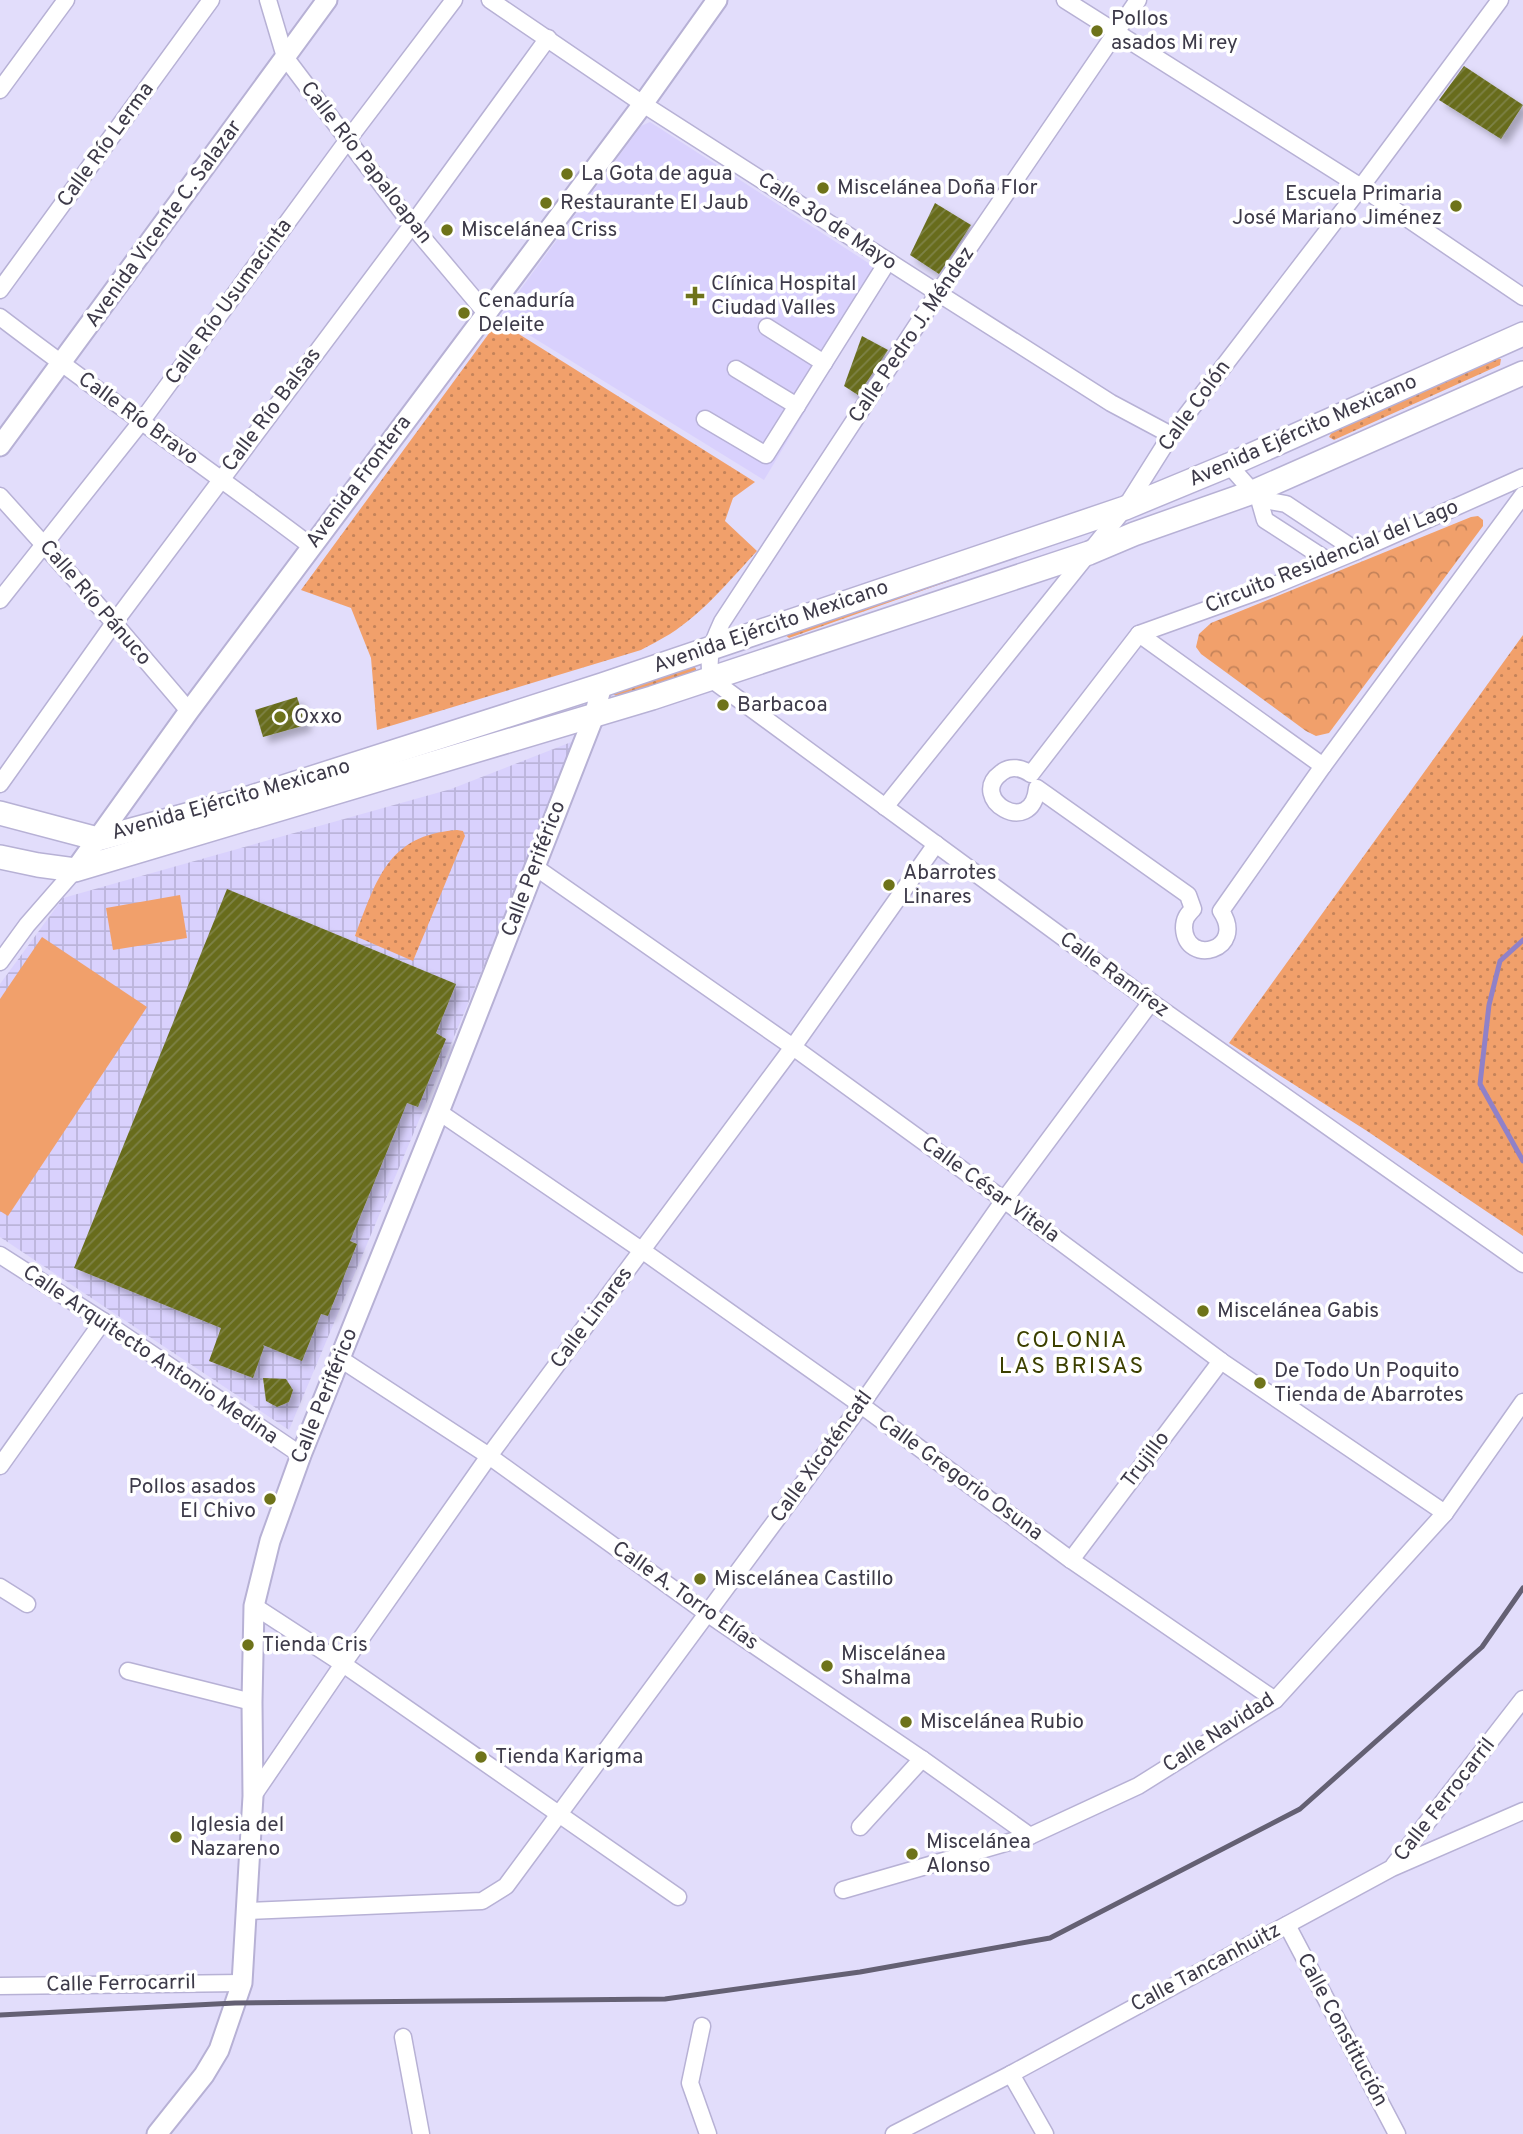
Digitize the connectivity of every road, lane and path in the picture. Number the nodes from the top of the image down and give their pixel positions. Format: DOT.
graph roads {
  1 [pos="66,0"];
  2 [pos="211,0"];
  3 [pos="268,0"];
  4 [pos="327,0"];
  5 [pos="454,0"];
  6 [pos="490,0"];
  7 [pos="717,0"];
  8 [pos="1065,0"];
  9 [pos="1138,0"];
  10 [pos="1500,0"];
  11 [pos="1116,32"];
  12 [pos="548,38"];
  13 [pos="285,57"];
  14 [pos="0,90"];
  15 [pos="643,104"];
  16 [pos="347,141"];
  17 [pos="1361,187"];
  18 [pos="412,225"];
  19 [pos="888,261"];
  20 [pos="0,290"];
  21 [pos="938,293"];
  22 [pos="1523,297"];
  23 [pos="486,313"];
  24 [pos="0,317"];
  25 [pos="767,327"];
  26 [pos="1523,334"];
  27 [pos="824,362"];
  28 [pos="62,364"];
  29 [pos="736,369"];
  30 [pos="1523,373"];
  31 [pos="797,406"];
  32 [pos="705,419"];
  33 [pos="141,422"];
  34 [pos="1171,435"];
  35 [pos="0,446"];
  36 [pos="1229,465"];
  37 [pos="1523,477"];
  38 [pos="220,478"];
  39 [pos="1256,495"];
  40 [pos="1523,495"];
  41 [pos="0,496"];
  42 [pos="1125,508"];
  43 [pos="44,545"];
  44 [pos="311,547"];
  45 [pos="1357,551"];
  46 [pos="1089,553"];
  47 [pos="1330,562"];
  48 [pos="0,600"];
  49 [pos="114,623"];
  50 [pos="1139,634"];
  51 [pos="710,648"];
  52 [pos="711,679"];
  53 [pos="602,685"];
  54 [pos="189,711"];
  55 [pos="594,716"];
  56 [pos="1323,766"];
  57 [pos="0,784"];
  58 [pos="885,807"];
  59 [pos="0,813"];
  60 [pos="98,839"];
  61 [pos="936,844"];
  62 [pos="0,857"];
  63 [pos="535,867"];
  64 [pos="75,870"];
  65 [pos="0,962"];
  66 [pos="1151,1002"];
  67 [pos="793,1047"];
  68 [pos="439,1112"];
  69 [pos="1004,1200"];
  70 [pos="643,1251"];
  71 [pos="0,1255"];
  72 [pos="1523,1264"];
  73 [pos="103,1321"];
  74 [pos="340,1358"];
  75 [pos="1221,1361"];
  76 [pos="1523,1402"];
  77 [pos="861,1405"];
  78 [pos="300,1455"];
  79 [pos="489,1456"];
  80 [pos="0,1466"];
  81 [pos="1445,1513"];
  82 [pos="1071,1559"];
  83 [pos="0,1587"];
  84 [pos="27,1604"];
  85 [pos="254,1606"];
  86 [pos="708,1614"];
  87 [pos="343,1664"];
  88 [pos="128,1671"];
  89 [pos="1275,1700"];
  90 [pos="252,1702"];
  91 [pos="1519,1704"];
  92 [pos="1523,1724"];
  93 [pos="922,1759"];
  94 [pos="253,1796"];
  95 [pos="1523,1811"];
  96 [pos="561,1814"];
  97 [pos="860,1828"];
  98 [pos="1030,1836"];
  99 [pos="1392,1868"];
  100 [pos="843,1890"];
  101 [pos="678,1896"];
  102 [pos="247,1911"];
  103 [pos="1287,1925"];
  104 [pos="242,1983"];
  105 [pos="0,1986"];
  106 [pos="702,2026"];
  107 [pos="402,2037"];
  108 [pos="1011,2074"];
  109 [pos="157,2134"];
  110 [pos="421,2134"];
  111 [pos="708,2134"];
  112 [pos="894,2134"];
  113 [pos="1045,2134"];
  114 [pos="1396,2134"];
  1 -- 14 [label="street"];
  2 -- 20 [label="street, Calle Río Lerma"];
  3 -- 13 [label="street, Calle Río Papaloapan"];
  4 -- 13 [label="street, Avenida Vicente C. Salazar"];
  5 -- 16 [label="street, Calle Río Usumacinta"];
  6 -- 12 [label="street, Calle 30 de Mayo"];
  7 -- 15 [label="street, Avenida Frontera"];
  8 -- 11 [label="street"];
  9 -- 11 [label="street, Calle Pedro J. Méndez"];
  10 -- 17 [label="street, Calle Colón"];
  11 -- 17 [label="street"];
  11 -- 21 [label="street, Calle Pedro J. Méndez"];
  12 -- 15 [label="street, Calle 30 de Mayo"];
  12 -- 18 [label="street, Calle Río Balsas"];
  13 -- 16 [label="street, Calle Río Papaloapan"];
  13 -- 28 [label="street, Avenida Vicente C. Salazar"];
  15 -- 19 [label="street, Calle 30 de Mayo"];
  15 -- 23 [label="street, Avenida Frontera"];
  16 -- 18 [label="street, Calle Río Papaloapan"];
  16 -- 33 [label="street, Calle Río Usumacinta"];
  17 -- 22 [label="street"];
  17 -- 34 [label="street, Calle Colón"];
  18 -- 23 [label="street, Calle Río Papaloapan"];
  18 -- 38 [label="street, Calle Río Balsas"];
  19 -- 21 [label="street, Calle 30 de Mayo"];
  19 -- 27 [label="street"];
  21 -- 34 [label="street, Calle 30 de Mayo"];
  21 -- 51 [label="street, Calle Pedro J. Méndez"];
  23 -- 44 [label="street, Avenida Frontera"];
  24 -- 28 [label="street, Calle Río Bravo"];
  25 -- 27 [label="street"];
  26 -- 36 [label="main road, Avenida Ejército Mexicano"];
  27 -- 31 [label="street"];
  28 -- 33 [label="street, Calle Río Bravo"];
  28 -- 35 [label="street, Avenida Vicente C. Salazar"];
  29 -- 31 [label="street"];
  30 -- 39 [label="main road, Avenida Ejército Mexicano"];
  31 -- 32 [label="street"];
  33 -- 38 [label="street, Calle Río Bravo"];
  33 -- 43 [label="street, Calle Río Usumacinta"];
  34 -- 42 [label="street, Calle Colón"];
  36 -- 39 [label="street"];
  36 -- 42 [label="main road, Avenida Ejército Mexicano"];
  37 -- 45 [label="street, Circuito Residencial del Lago"];
  38 -- 44 [label="street, Calle Río Bravo"];
  38 -- 49 [label="street, Calle Río Balsas"];
  39 -- 45 [label="street"];
  39 -- 46 [label="main road, Avenida Ejército Mexicano"];
  39 -- 47 [label="street"];
  40 -- 56 [label="street"];
  41 -- 43 [label="street, Calle Río Pánuco"];
  42 -- 46 [label="street, Calle Colón"];
  42 -- 51 [label="main road, Avenida Ejército Mexicano"];
  43 -- 48 [label="street, Calle Río Usumacinta"];
  43 -- 49 [label="street, Calle Río Pánuco"];
  44 -- 54 [label="street, Avenida Frontera"];
  45 -- 47 [label="street, Circuito Residencial del Lago"];
  46 -- 52 [label="main road, Avenida Ejército Mexicano"];
  46 -- 58 [label="street, Calle Colón"];
  47 -- 50 [label="street, Circuito Residencial del Lago"];
  49 -- 54 [label="street, Calle Río Pánuco"];
  49 -- 57 [label="street, Calle Río Balsas"];
  50 -- 56 [label="street"];
  50 -- 56 [label="street"];
  51 -- 52 [label="street, Calle Pedro J. Méndez"];
  51 -- 53 [label="main road, Avenida Ejército Mexicano"];
  52 -- 55 [label="main road, Avenida Ejército Mexicano"];
  52 -- 58 [label="street, Calle Ramírez"];
  53 -- 55 [label="street, Calle Periférico"];
  53 -- 60 [label="main road, Avenida Ejército Mexicano"];
  54 -- 60 [label="street, Avenida Frontera"];
  55 -- 63 [label="street, Calle Periférico"];
  55 -- 64 [label="main road, Avenida Ejército Mexicano"];
  58 -- 61 [label="street, Calle Ramírez"];
  59 -- 60 [label="main road, Avenida Ejército Mexicano"];
  60 -- 64 [label="street, Avenida Frontera"];
  61 -- 66 [label="street, Calle Ramírez"];
  61 -- 67 [label="street, Calle Linares"];
  62 -- 64 [label="main road, Avenida Ejército Mexicano"];
  63 -- 67 [label="street, Calle César Vitela"];
  63 -- 68 [label="street, Calle Periférico"];
  64 -- 65 [label="street, Avenida Frontera"];
  66 -- 69 [label="street, Calle Xicoténcatl"];
  66 -- 72 [label="street, Calle Ramírez"];
  67 -- 69 [label="street, Calle César Vitela"];
  67 -- 70 [label="street, Calle Linares"];
  68 -- 70 [label="street, Calle Gregorio Osuna"];
  68 -- 74 [label="street, Calle Periférico"];
  69 -- 75 [label="street, Calle César Vitela"];
  69 -- 77 [label="street, Calle Xicoténcatl"];
  70 -- 77 [label="street, Calle Gregorio Osuna"];
  70 -- 79 [label="street, Calle Linares"];
  71 -- 73 [label="street, Calle Arquitecto Antonio Medina"];
  73 -- 78 [label="street, Calle Arquitecto Antonio Medina"];
  73 -- 80 [label="street"];
  74 -- 78 [label="street, Calle Periférico"];
  74 -- 79 [label="street, Calle A. Torro Elías"];
  75 -- 81 [label="street, Calle César Vitela"];
  75 -- 82 [label="street, Trujillo"];
  76 -- 81 [label="street, Calle Navidad"];
  77 -- 82 [label="street, Calle Gregorio Osuna"];
  77 -- 86 [label="street, Calle Xicoténcatl"];
  78 -- 85 [label="street, Calle Periférico"];
  79 -- 86 [label="street, Calle A. Torro Elías"];
  79 -- 87 [label="street, Calle Linares"];
  81 -- 89 [label="street, Calle Navidad"];
  82 -- 89 [label="street, Calle Gregorio Osuna"];
  83 -- 84 [label="street"];
  85 -- 87 [label="street"];
  85 -- 90 [label="street, Calle Periférico"];
  86 -- 93 [label="street, Calle A. Torro Elías"];
  86 -- 96 [label="street, Calle Xicoténcatl"];
  87 -- 94 [label="street, Calle Linares"];
  87 -- 96 [label="street"];
  88 -- 90 [label="street"];
  89 -- 98 [label="street, Calle Navidad"];
  90 -- 94 [label="street, Calle Periférico"];
  91 -- 92 [label="street"];
  91 -- 99 [label="street, Calle Ferrocarril"];
  93 -- 97 [label="street"];
  93 -- 98 [label="street, Calle A. Torro Elías"];
  94 -- 102 [label="street, Calle Periférico"];
  95 -- 99 [label="street, Calle Tancanhuitz"];
  96 -- 101 [label="street"];
  96 -- 102 [label="street, Calle Xicoténcatl"];
  98 -- 100 [label="street, Calle Navidad"];
  99 -- 103 [label="street, Calle Tancanhuitz"];
  102 -- 104 [label="street, Calle Periférico"];
  103 -- 108 [label="street, Calle Tancanhuitz"];
  103 -- 114 [label="street, Calle Constitución"];
  104 -- 105 [label="street, Calle Ferrocarril"];
  104 -- 109 [label="street, Calle Periférico"];
  106 -- 111 [label="street"];
  107 -- 110 [label="street"];
  108 -- 112 [label="street, Calle Tancanhuitz"];
  108 -- 113 [label="street"];
}
